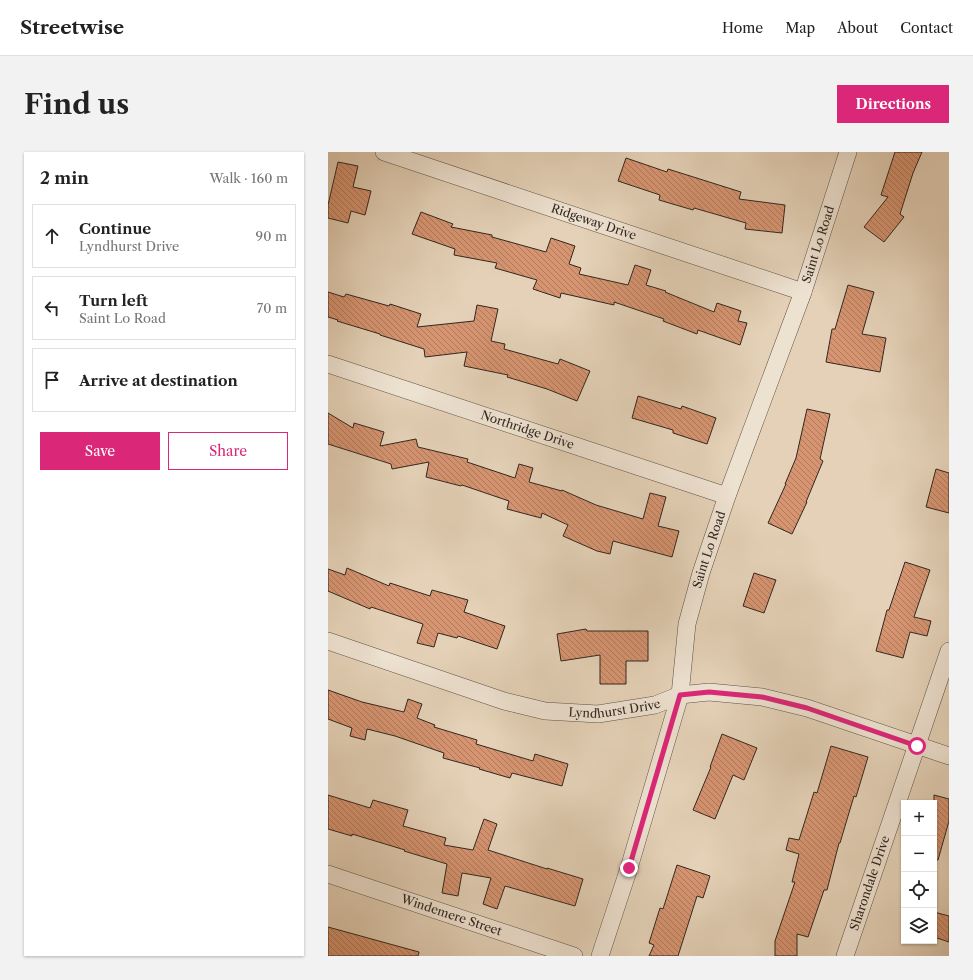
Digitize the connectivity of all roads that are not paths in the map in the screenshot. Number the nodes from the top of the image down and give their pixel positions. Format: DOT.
graph roads {
  1 [pos="384,152"];
  2 [pos="848,152"];
  3 [pos="803,292"];
  4 [pos="328,364"];
  5 [pos="727,496"];
  6 [pos="328,641"];
  7 [pos="949,651"];
  8 [pos="680,695"];
  9 [pos="917,746"];
  10 [pos="949,756"];
  11 [pos="328,874"];
  12 [pos="848,955"];
  13 [pos="574,956"];
  14 [pos="600,956"];
  1 -- 3 [label="street, Ridgeway Drive"];
  2 -- 3 [label="street, Saint Lo Road"];
  3 -- 5 [label="street, Saint Lo Road"];
  4 -- 5 [label="street, Northridge Drive"];
  5 -- 8 [label="street, Saint Lo Road"];
  6 -- 8 [label="street, Lyndhurst Drive"];
  7 -- 9 [label="street, Sharondale Drive"];
  8 -- 9 [label="street, Lyndhurst Drive"];
  8 -- 14 [label="street, Saint Lo Road"];
  9 -- 10 [label="street, Lyndhurst Drive"];
  9 -- 12 [label="street, Sharondale Drive"];
  11 -- 13 [label="street, Windemere Street"];
}
